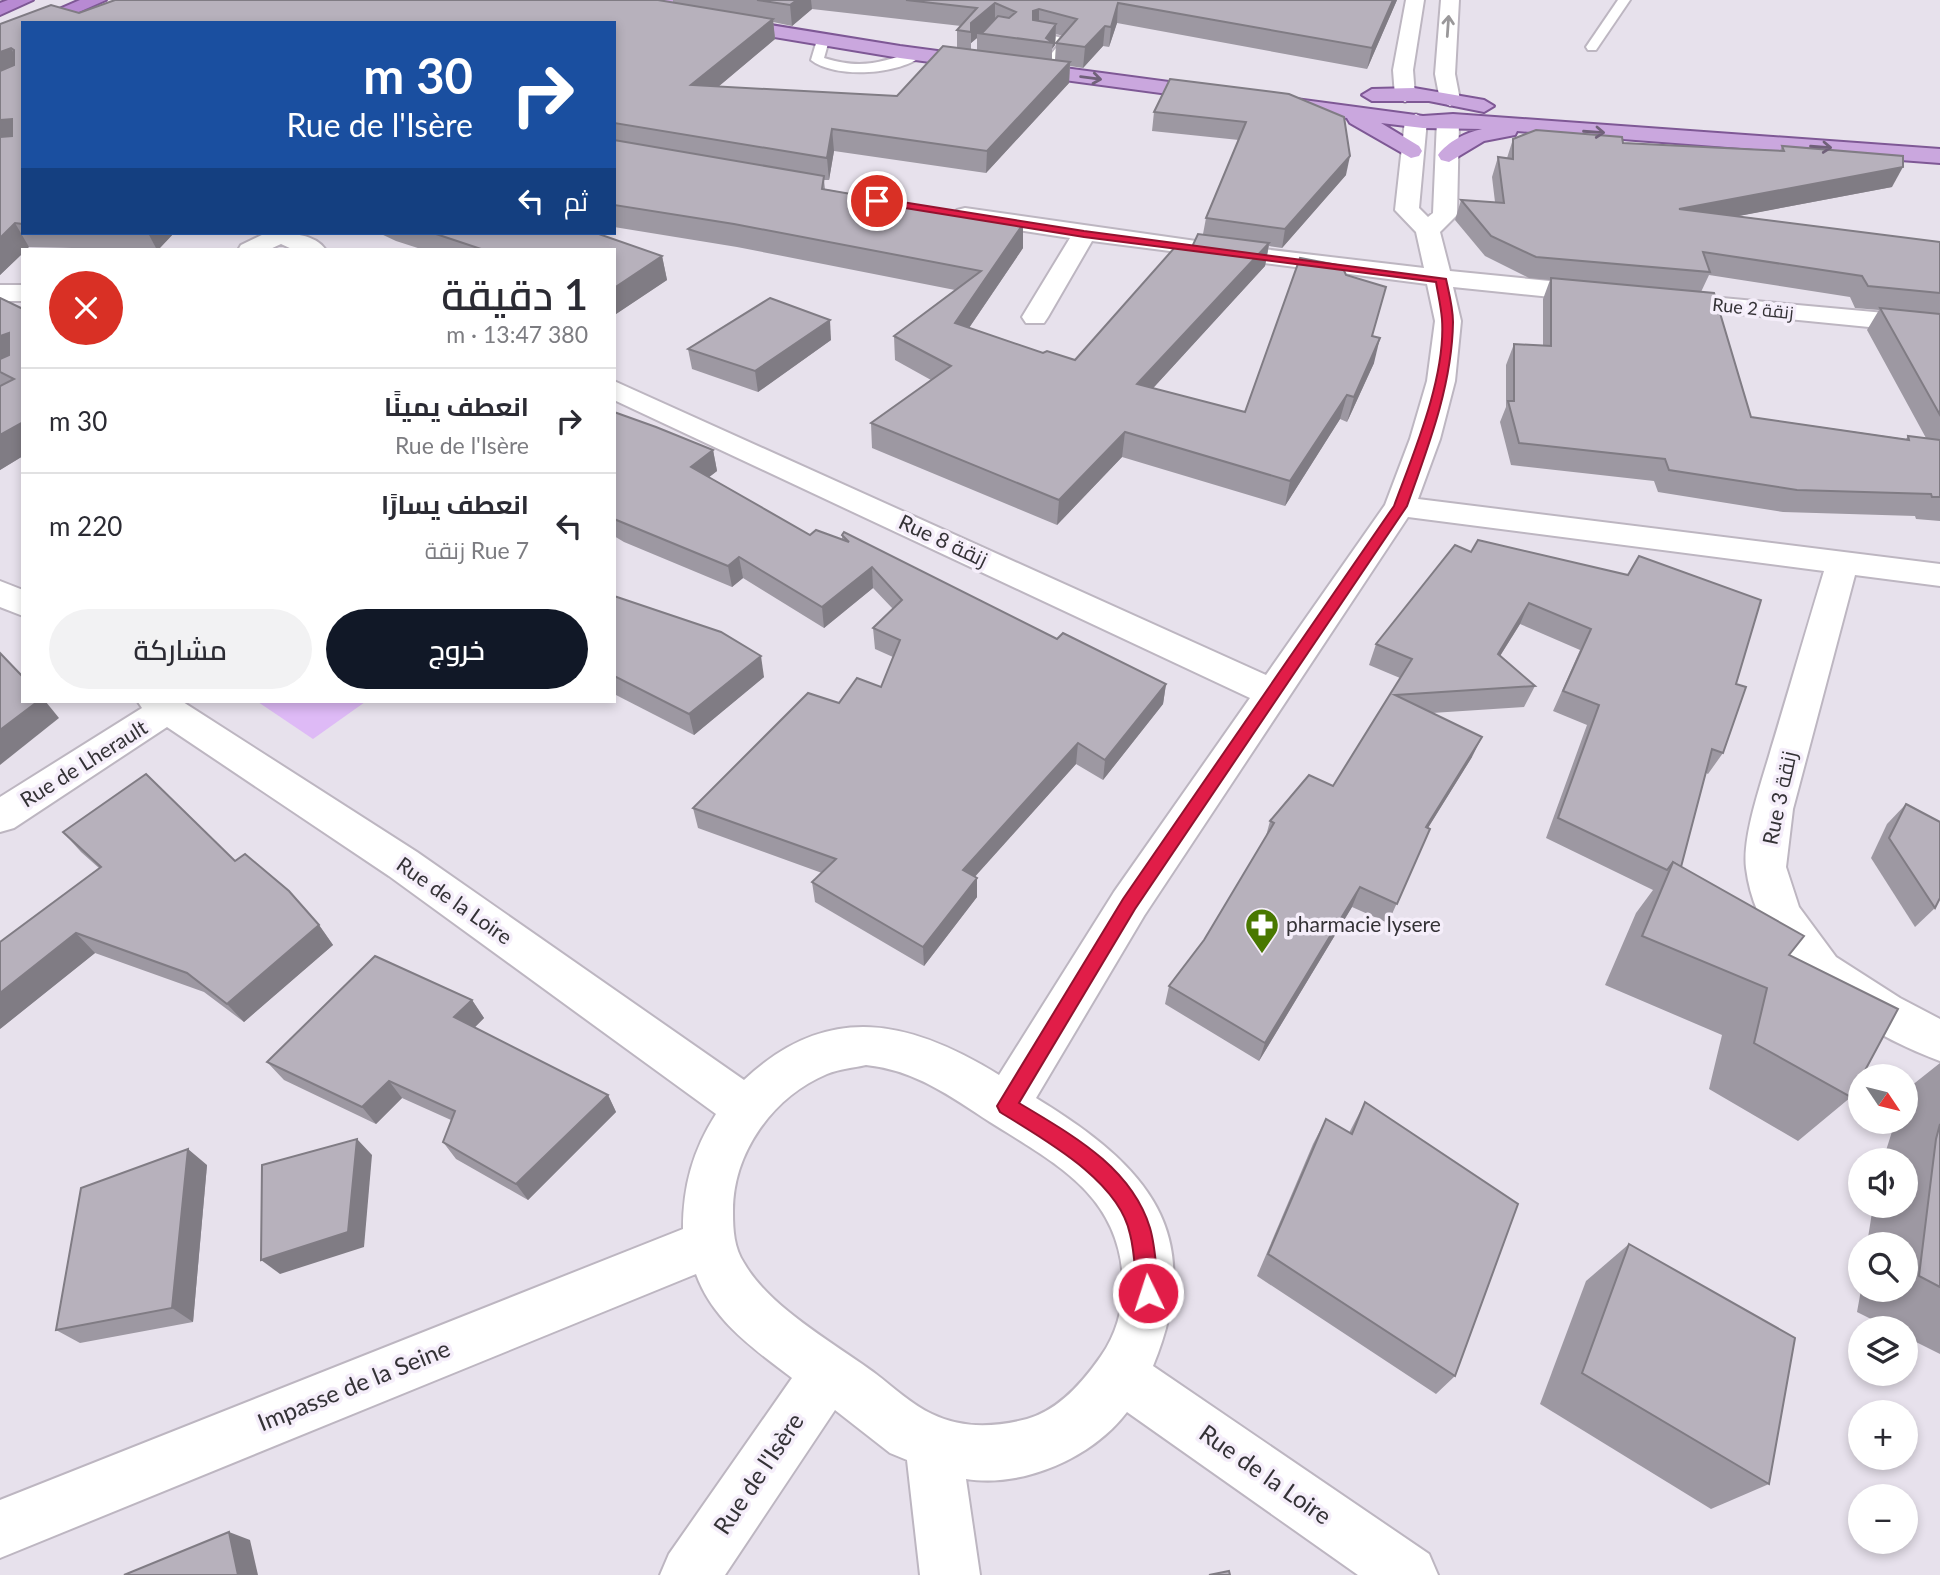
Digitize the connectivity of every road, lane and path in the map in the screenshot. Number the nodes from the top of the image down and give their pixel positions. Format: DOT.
graph roads {
  1 [pos="24,0"];
  2 [pos="97,0"];
  3 [pos="666,0"];
  4 [pos="1415,0"];
  5 [pos="1450,0"];
  6 [pos="1624,0"];
  7 [pos="637,9"];
  8 [pos="0,10"];
  9 [pos="41,21"];
  10 [pos="1038,36"];
  11 [pos="1592,47"];
  12 [pos="1054,58"];
  13 [pos="1403,70"];
  14 [pos="1445,74"];
  15 [pos="1350,89"];
  16 [pos="1402,97"];
  17 [pos="1499,98"];
  18 [pos="1521,104"];
  19 [pos="1332,109"];
  20 [pos="1452,111"];
  21 [pos="1412,119"];
  22 [pos="1546,120"];
  23 [pos="1940,139"];
  24 [pos="1411,152"];
  25 [pos="1449,155"];
  26 [pos="1940,156"];
  27 [pos="948,212"];
  28 [pos="1428,230"];
  29 [pos="1084,234"];
  30 [pos="280,235"];
  31 [pos="284,235"];
  32 [pos="254,248"];
  33 [pos="309,248"];
  34 [pos="1441,279"];
  35 [pos="0,293"];
  36 [pos="21,293"];
  37 [pos="1620,296"];
  38 [pos="1647,299"];
  39 [pos="1035,317"];
  40 [pos="1940,327"];
  41 [pos="616,390"];
  42 [pos="1400,506"];
  43 [pos="1842,564"];
  44 [pos="1940,575"];
  45 [pos="0,592"];
  46 [pos="21,604"];
  47 [pos="1272,693"];
  48 [pos="162,706"];
  49 [pos="0,817"];
  50 [pos="1940,1041"];
  51 [pos="1006,1106"];
  52 [pos="747,1109"];
  53 [pos="708,1244"];
  54 [pos="828,1373"];
  55 [pos="1121,1376"];
  56 [pos="933,1444"];
  57 [pos="0,1529"];
  58 [pos="690,1575"];
  59 [pos="950,1575"];
  60 [pos="1408,1575"];
  1 -- 8 [label="highway"];
  2 -- 9 [label="highway"];
  3 -- 12 [label="main road"];
  4 -- 13 [label="street"];
  14 -- 5 [label="street, one-way"];
  6 -- 11 [label="lane"];
  7 -- 19 [label="main road, one-way"];
  10 -- 12 [label="lane"];
  12 -- 16 [label="main road"];
  13 -- 15 [label="main road"];
  13 -- 16 [label="street"];
  14 -- 17 [label="main road"];
  14 -- 20 [label="street"];
  16 -- 20 [label="main road"];
  16 -- 21 [label="main road"];
  18 -- 22 [label="main road"];
  19 -- 21 [label="main road"];
  19 -- 24 [label="main road"];
  20 -- 21 [label="main road"];
  20 -- 22 [label="main road"];
  20 -- 25 [label="street"];
  21 -- 24 [label="street"];
  22 -- 23 [label="main road"];
  22 -- 25 [label="main road"];
  22 -- 26 [label="main road, one-way"];
  24 -- 28 [label="street"];
  25 -- 28 [label="street"];
  27 -- 29 [label="street"];
  28 -- 34 [label="street"];
  29 -- 34 [label="street"];
  29 -- 39 [label="street"];
  30 -- 32 [label="street"];
  31 -- 33 [label="street"];
  34 -- 37 [label="street"];
  34 -- 42 [label="street"];
  35 -- 36 [label="street"];
  38 -- 40 [label="street, Rue 2 زنقة"];
  41 -- 47 [label="street, Rue 8 زنقة"];
  42 -- 43 [label="street"];
  42 -- 47 [label="street"];
  43 -- 44 [label="street"];
  43 -- 50 [label="street, Rue 3 زنقة"];
  45 -- 46 [label="street"];
  47 -- 51 [label="street"];
  48 -- 49 [label="street, Rue de Lherault"];
  48 -- 52 [label="street, Rue de la Loire"];
  51 -- 52 [label="street"];
  51 -- 55 [label="street"];
  52 -- 53 [label="street"];
  53 -- 54 [label="street"];
  53 -- 57 [label="street, Impasse de la Seine"];
  54 -- 56 [label="street"];
  54 -- 58 [label="street, Rue de l'Isère"];
  55 -- 56 [label="street"];
  55 -- 60 [label="street, Rue de la Loire"];
  56 -- 59 [label="street"];
}
